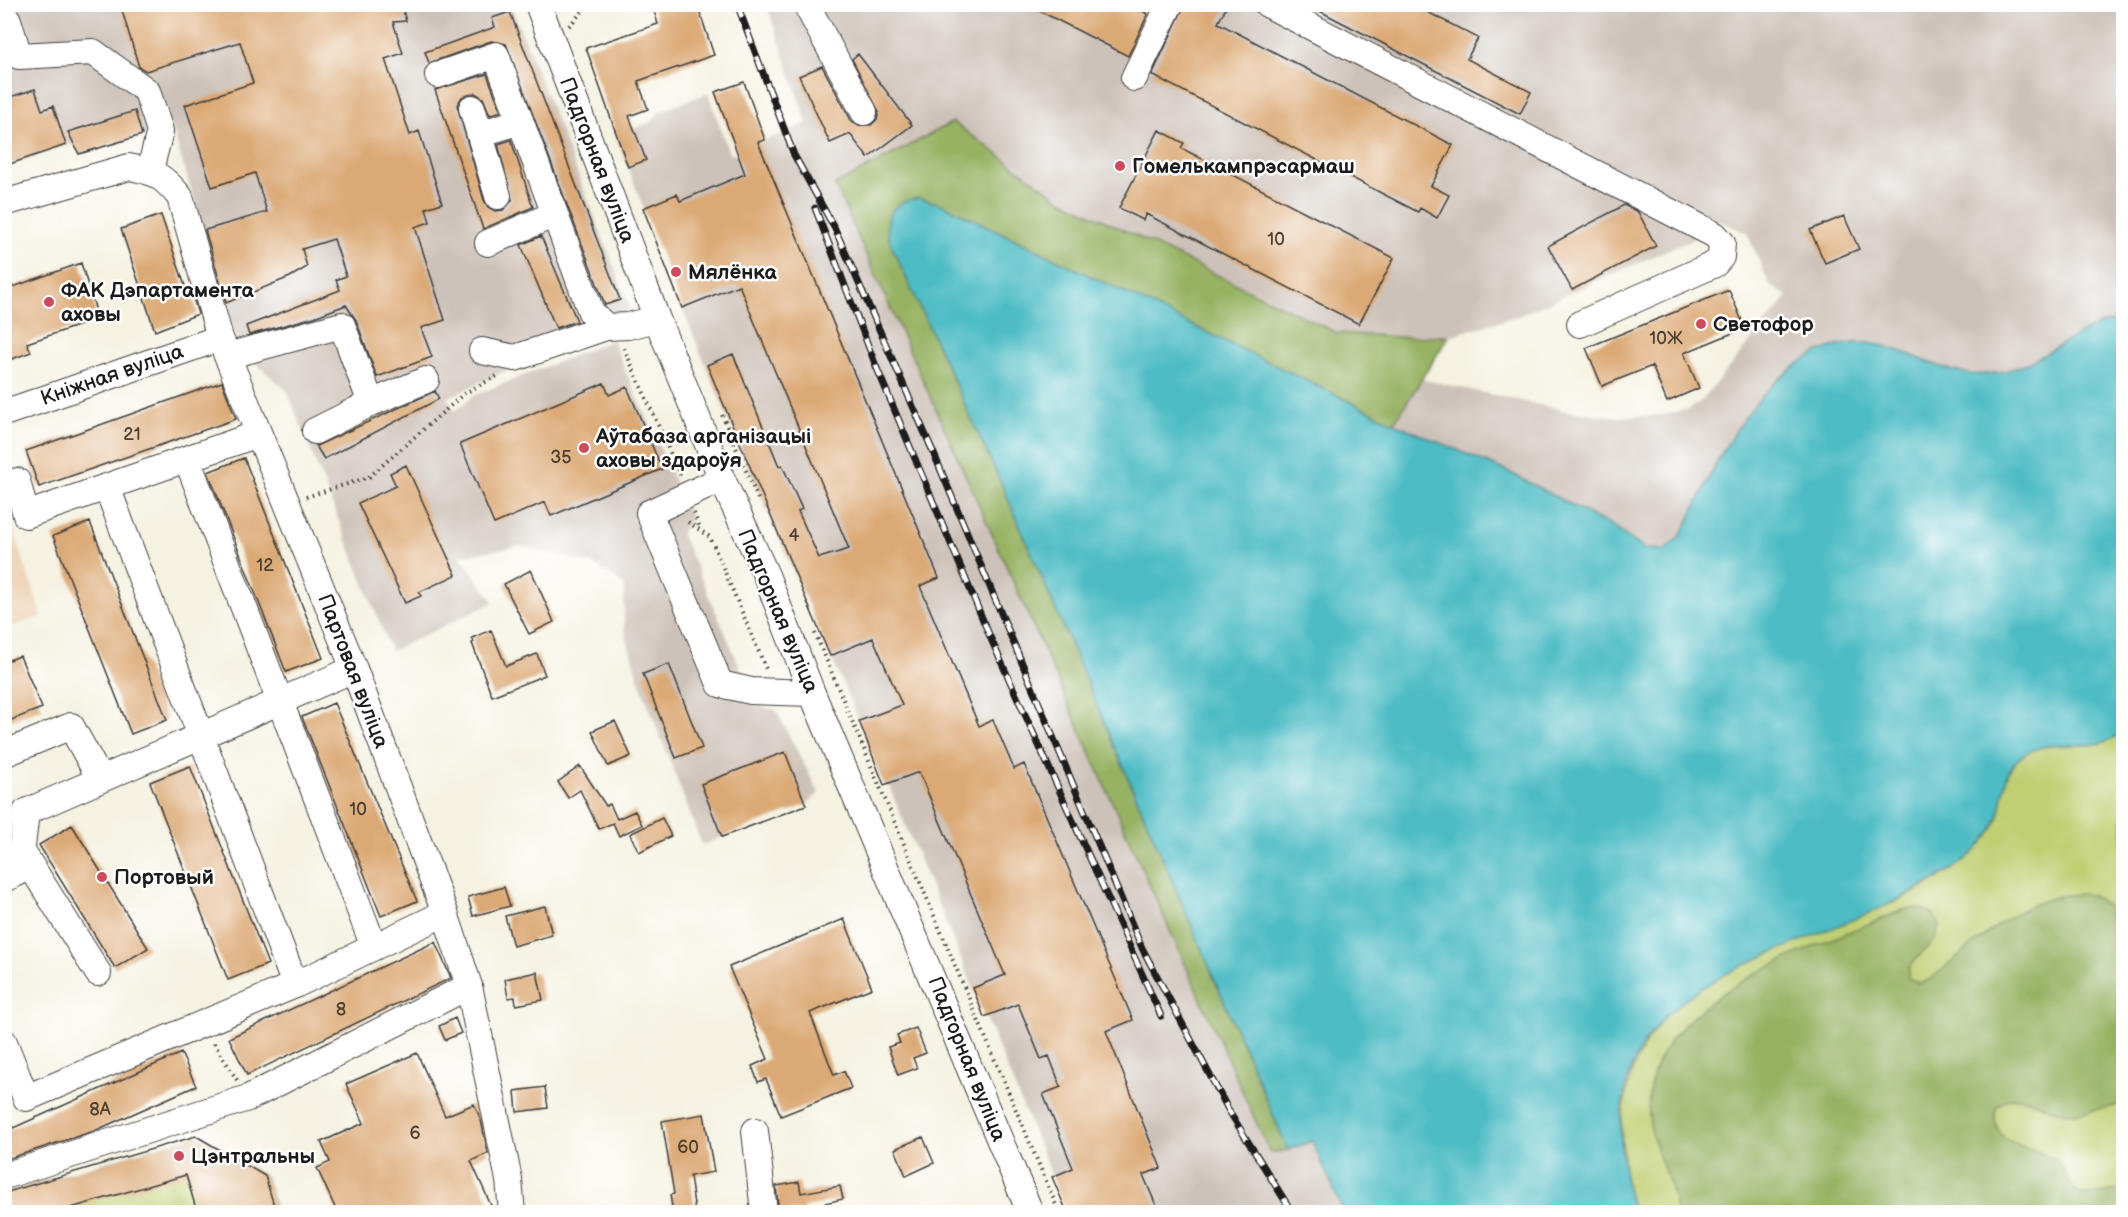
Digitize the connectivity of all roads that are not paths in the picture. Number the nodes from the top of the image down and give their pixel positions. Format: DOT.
graph roads {
  1 [pos="538,4"];
  2 [pos="806,4"];
  3 [pos="1170,4"];
  4 [pos="1268,4"];
  5 [pos="4,19"];
  6 [pos="438,75"];
  7 [pos="1134,78"];
  8 [pos="472,108"];
  9 [pos="864,112"];
  10 [pos="520,121"];
  11 [pos="480,134"];
  12 [pos="139,169"];
  13 [pos="498,196"];
  14 [pos="4,203"];
  15 [pos="555,214"];
  16 [pos="488,243"];
  17 [pos="657,319"];
  18 [pos="1580,324"];
  19 [pos="612,333"];
  20 [pos="224,347"];
  21 [pos="482,351"];
  22 [pos="426,380"];
  23 [pos="371,402"];
  24 [pos="4,413"];
  25 [pos="315,431"];
  26 [pos="258,434"];
  27 [pos="187,459"];
  28 [pos="722,479"];
  29 [pos="16,481"];
  30 [pos="107,487"];
  31 [pos="354,669"];
  32 [pos="812,693"];
  33 [pos="278,701"];
  34 [pos="200,736"];
  35 [pos="4,754"];
  36 [pos="100,779"];
  37 [pos="21,850"];
  38 [pos="4,879"];
  39 [pos="445,913"];
  40 [pos="374,947"];
  41 [pos="98,973"];
  42 [pos="295,985"];
  43 [pos="469,986"];
  44 [pos="4,1042"];
  45 [pos="755,1131"];
  46 [pos="4,1176"];
  47 [pos="512,1212"];
  48 [pos="764,1212"];
  49 [pos="1030,1212"];
  1 -- 17 [label="street, Падгорная вуліца"];
  2 -- 9 [label="street"];
  3 -- 7 [label="street"];
  4 -- 18 [label="street"];
  5 -- 12 [label="street"];
  6 -- 10 [label="street"];
  8 -- 11 [label="street"];
  10 -- 11 [label="street"];
  10 -- 15 [label="street"];
  11 -- 13 [label="street"];
  12 -- 14 [label="street"];
  12 -- 20 [label="street, Партовая вуліца"];
  15 -- 16 [label="street"];
  15 -- 19 [label="street"];
  17 -- 19 [label="street"];
  17 -- 28 [label="street, Падгорная вуліца"];
  19 -- 21 [label="street"];
  20 -- 23 [label="street, Кніжная вуліца"];
  20 -- 24 [label="street, Кніжная вуліца"];
  20 -- 26 [label="street, Партовая вуліца"];
  22 -- 23 [label="street"];
  23 -- 25 [label="street"];
  26 -- 27 [label="street"];
  26 -- 31 [label="street, Партовая вуліца"];
  27 -- 30 [label="street"];
  27 -- 33 [label="street"];
  28 -- 32 [label="street, Падгорная вуліца"];
  28 -- 32 [label="street"];
  29 -- 30 [label="street"];
  30 -- 34 [label="street"];
  31 -- 33 [label="street"];
  31 -- 39 [label="street, Партовая вуліца"];
  32 -- 49 [label="street, Падгорная вуліца"];
  33 -- 34 [label="street"];
  33 -- 40 [label="street"];
  34 -- 36 [label="street"];
  34 -- 42 [label="street"];
  35 -- 36 [label="street"];
  36 -- 37 [label="street"];
  37 -- 38 [label="street"];
  37 -- 41 [label="street"];
  39 -- 40 [label="street"];
  39 -- 43 [label="street, Партовая вуліца"];
  40 -- 42 [label="street"];
  42 -- 44 [label="street"];
  43 -- 46 [label="street"];
  43 -- 47 [label="street, Партовая вуліца"];
  45 -- 48 [label="street"];
}
